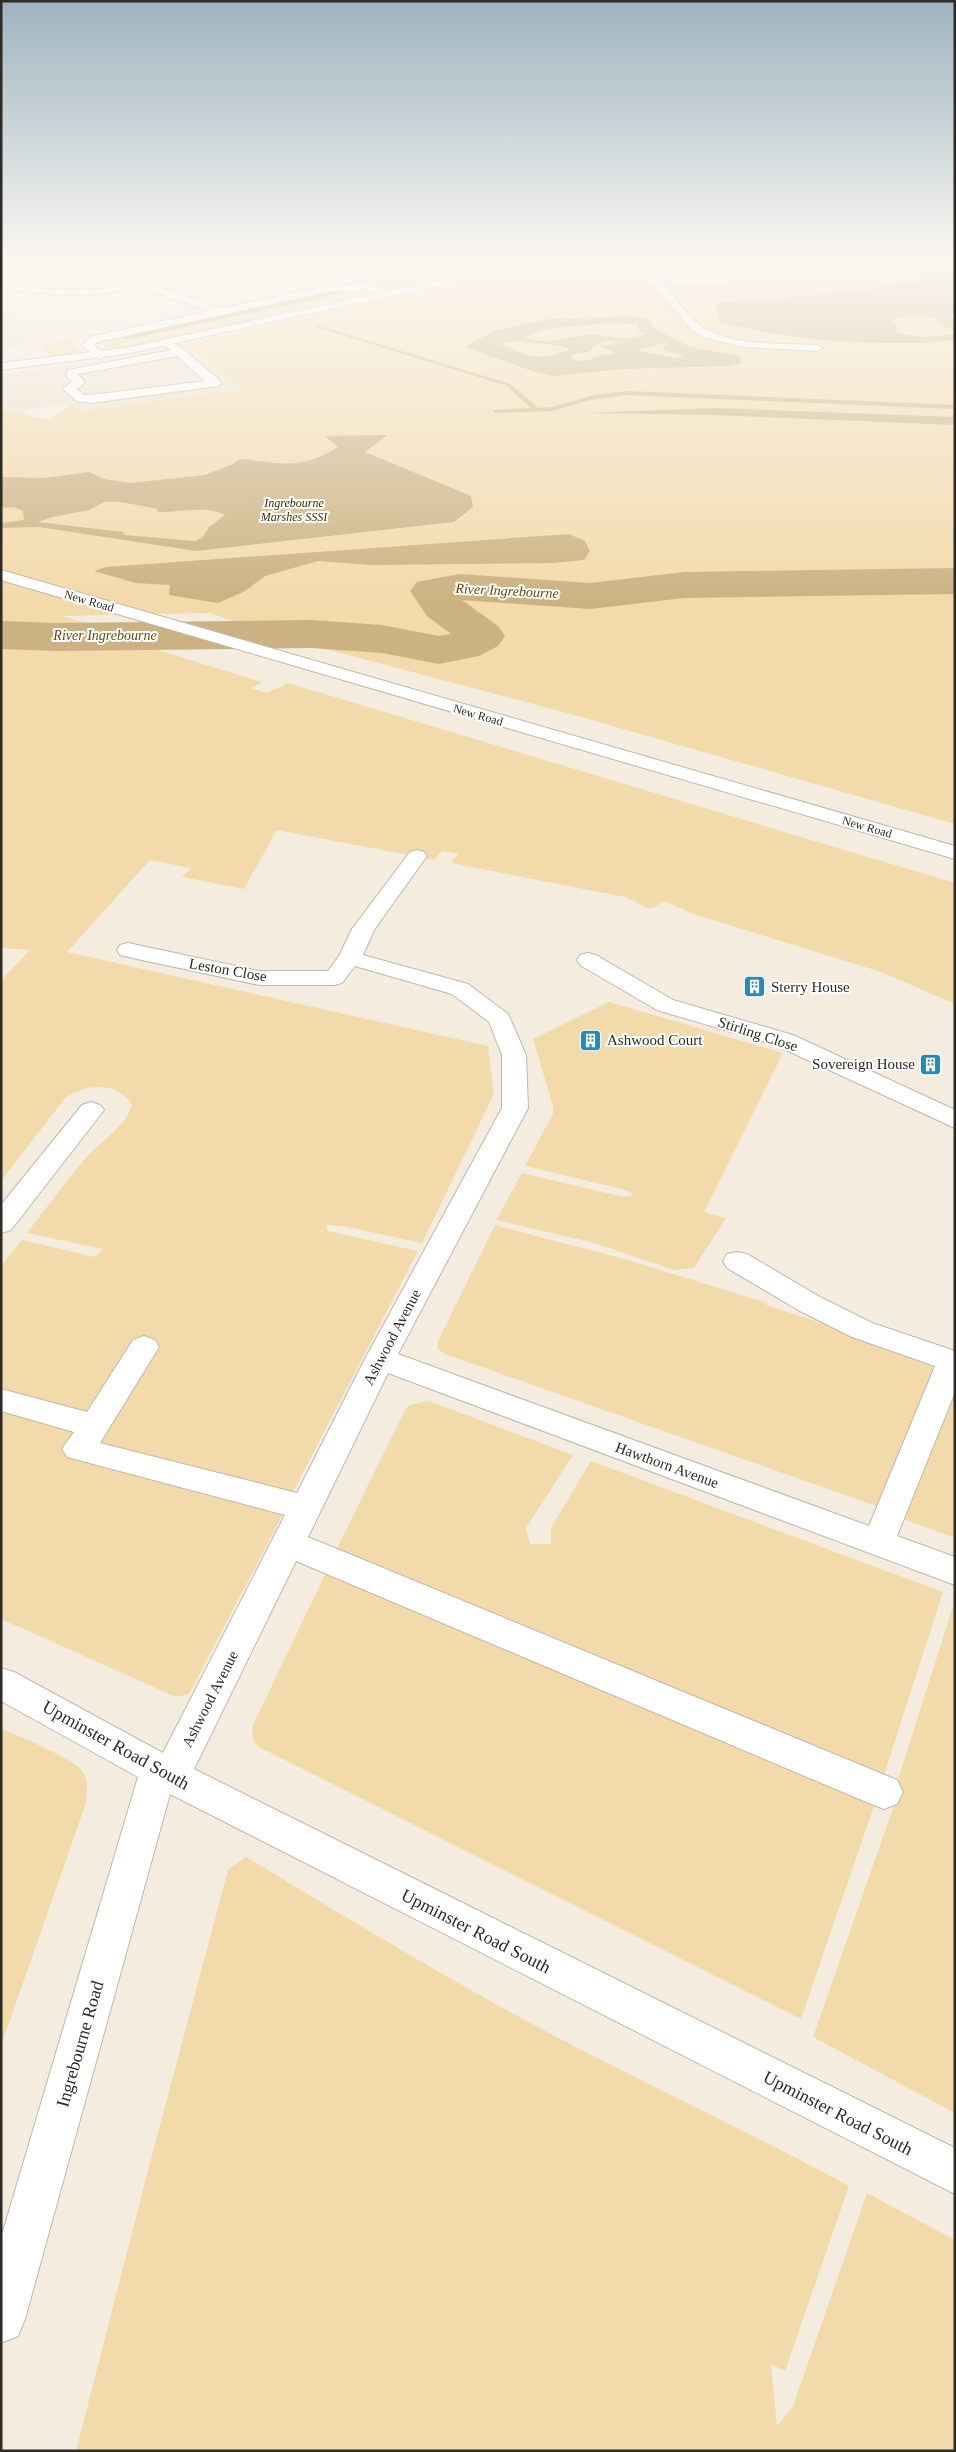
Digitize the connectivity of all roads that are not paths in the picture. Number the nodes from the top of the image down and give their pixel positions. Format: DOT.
graph roads {
  1 [pos="75,371"];
  2 [pos="202,371"];
  3 [pos="1,575"];
  4 [pos="955,853"];
  5 [pos="417,856"];
  6 [pos="128,950"];
  7 [pos="588,960"];
  8 [pos="362,961"];
  9 [pos="91,1110"];
  10 [pos="955,1120"];
  11 [pos="1,1224"];
  12 [pos="736,1260"];
  13 [pos="144,1348"];
  14 [pos="380,1359"];
  15 [pos="953,1362"];
  16 [pos="1,1400"];
  17 [pos="95,1426"];
  18 [pos="306,1508"];
  19 [pos="288,1543"];
  20 [pos="878,1543"];
  21 [pos="955,1571"];
  22 [pos="1,1683"];
  23 [pos="165,1772"];
  24 [pos="884,1792"];
  25 [pos="955,2172"];
  26 [pos="1,2319"];
  1 -- 2 [label="street"];
  3 -- 4 [label="street, New Road"];
  5 -- 8 [label="street, Leston Close"];
  6 -- 8 [label="street, Leston Close"];
  7 -- 10 [label="street, Stirling Close"];
  8 -- 14 [label="street, Ashwood Avenue"];
  9 -- 11 [label="street"];
  12 -- 15 [label="street"];
  13 -- 17 [label="street"];
  14 -- 18 [label="street, Ashwood Avenue"];
  14 -- 20 [label="street, Hawthorn Avenue"];
  15 -- 20 [label="street"];
  16 -- 17 [label="street"];
  17 -- 18 [label="street"];
  18 -- 19 [label="street, Ashwood Avenue"];
  19 -- 23 [label="street, Ashwood Avenue"];
  19 -- 24 [label="street"];
  20 -- 21 [label="street, Hawthorn Avenue"];
  22 -- 23 [label="street, Upminster Road South"];
  23 -- 25 [label="street, Upminster Road South"];
  23 -- 26 [label="street, Ingrebourne Road"];
}
